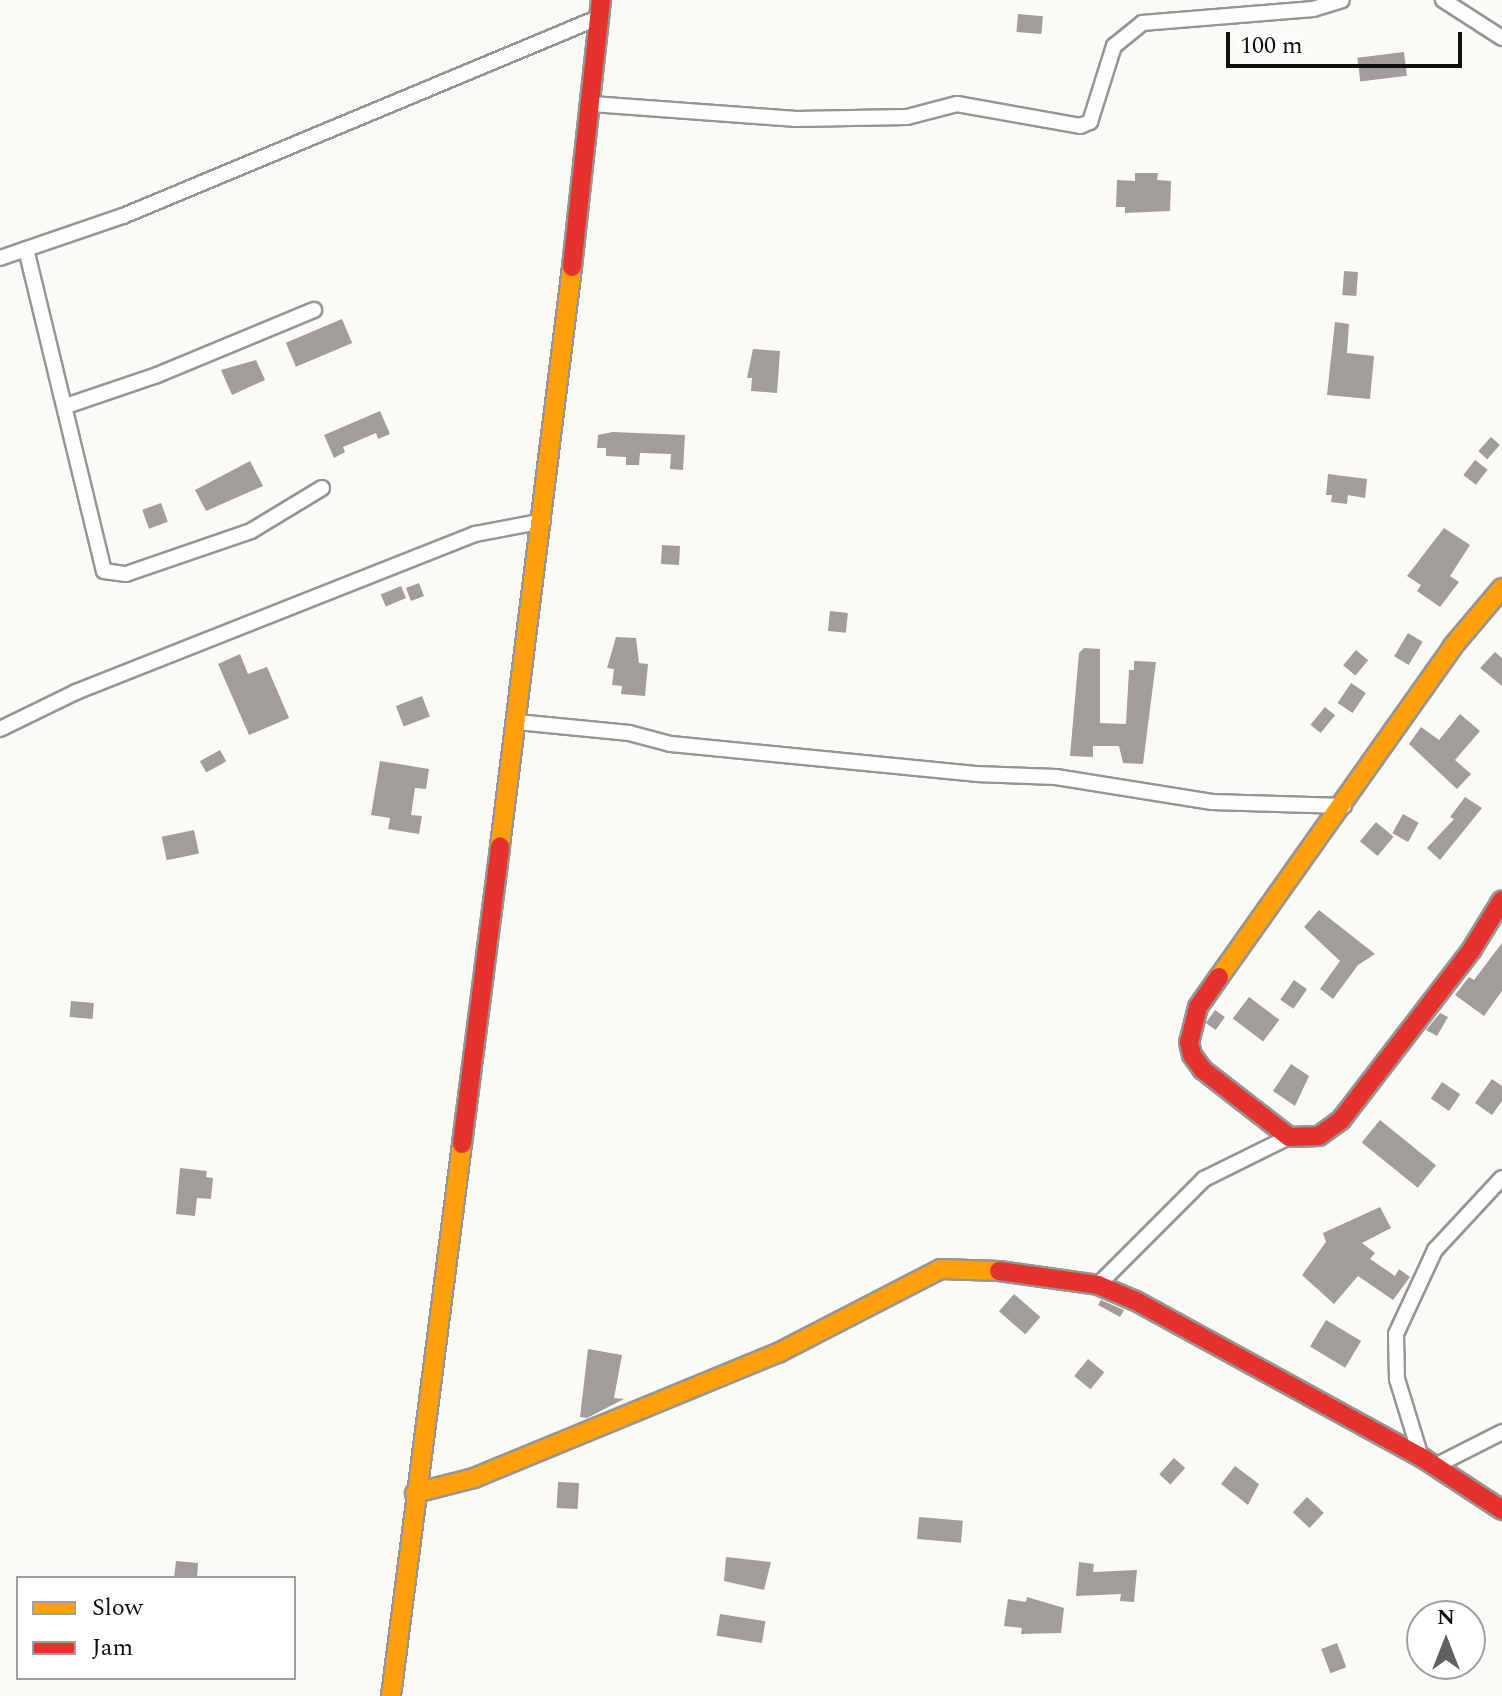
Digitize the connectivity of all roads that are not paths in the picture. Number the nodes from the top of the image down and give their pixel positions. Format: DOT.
graph roads {
  1 [pos="1342,0"];
  2 [pos="1443,0"];
  3 [pos="600,9"];
  4 [pos="1502,38"];
  5 [pos="592,104"];
  6 [pos="26,249"];
  7 [pos="0,258"];
  8 [pos="314,310"];
  9 [pos="66,406"];
  10 [pos="322,488"];
  11 [pos="543,521"];
  12 [pos="1501,591"];
  13 [pos="517,722"];
  14 [pos="0,729"];
  15 [pos="1344,806"];
  16 [pos="1502,900"];
  17 [pos="1289,1137"];
  18 [pos="1502,1178"];
  19 [pos="1098,1285"];
  20 [pos="1502,1432"];
  21 [pos="1428,1462"];
  22 [pos="415,1493"];
  23 [pos="1502,1510"];
  24 [pos="391,1696"];
  1 -- 5 [label="street"];
  2 -- 4 [label="street"];
  3 -- 5 [label="street"];
  3 -- 6 [label="street"];
  5 -- 11 [label="street"];
  6 -- 7 [label="street"];
  6 -- 9 [label="street"];
  8 -- 9 [label="street"];
  9 -- 10 [label="street"];
  11 -- 13 [label="street"];
  11 -- 14 [label="street"];
  12 -- 15 [label="street"];
  13 -- 15 [label="street"];
  13 -- 22 [label="street"];
  15 -- 17 [label="street"];
  16 -- 17 [label="street"];
  17 -- 19 [label="street"];
  18 -- 21 [label="street"];
  19 -- 21 [label="street"];
  19 -- 22 [label="street"];
  20 -- 21 [label="street"];
  21 -- 23 [label="street"];
  22 -- 24 [label="street"];
}
